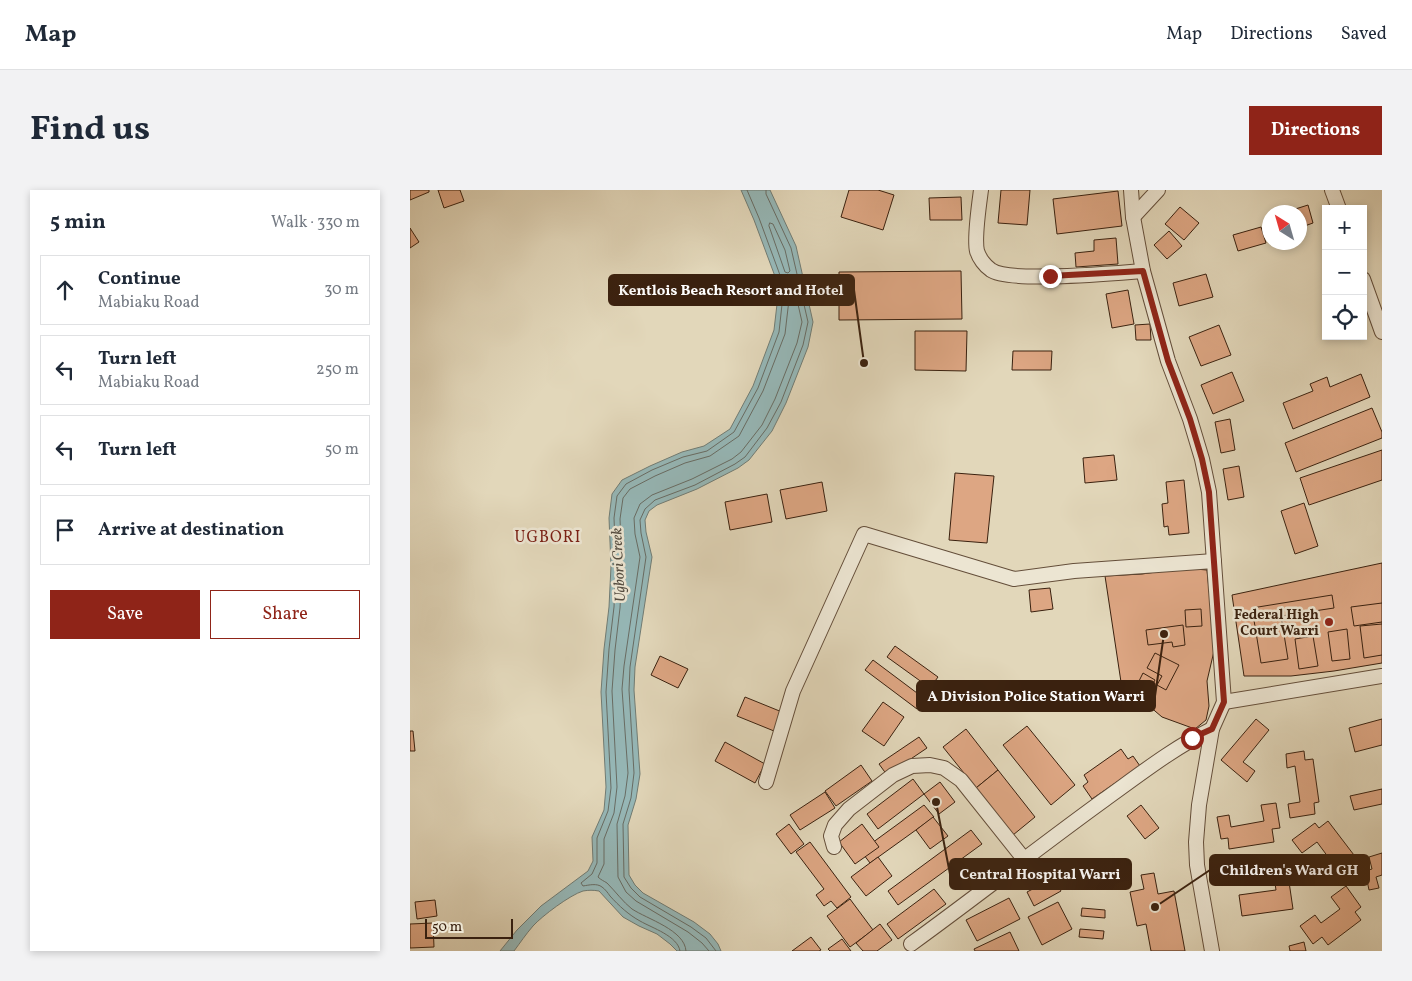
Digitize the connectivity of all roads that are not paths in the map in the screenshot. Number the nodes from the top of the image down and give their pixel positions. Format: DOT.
graph roads {
  1 [pos="981,190"];
  2 [pos="1131,190"];
  3 [pos="1158,190"];
  4 [pos="1332,190"];
  5 [pos="1337,205"];
  6 [pos="1133,217"];
  7 [pos="1143,271"];
  8 [pos="1367,284"];
  9 [pos="1376,296"];
  10 [pos="1382,332"];
  11 [pos="1214,561"];
  12 [pos="1382,676"];
  13 [pos="1224,702"];
  14 [pos="1212,729"];
  15 [pos="766,782"];
  16 [pos="834,847"];
  17 [pos="1024,859"];
  18 [pos="911,944"];
  19 [pos="1212,951"];
  1 -- 7 [label="street"];
  2 -- 6 [label="street"];
  3 -- 6 [label="street"];
  4 -- 5 [label="street"];
  6 -- 7 [label="street"];
  7 -- 11 [label="street"];
  8 -- 9 [label="street"];
  9 -- 10 [label="street"];
  11 -- 13 [label="street"];
  11 -- 15 [label="street"];
  12 -- 13 [label="street"];
  13 -- 14 [label="street"];
  14 -- 17 [label="street"];
  14 -- 19 [label="street"];
  16 -- 17 [label="street"];
  17 -- 18 [label="street"];
}
